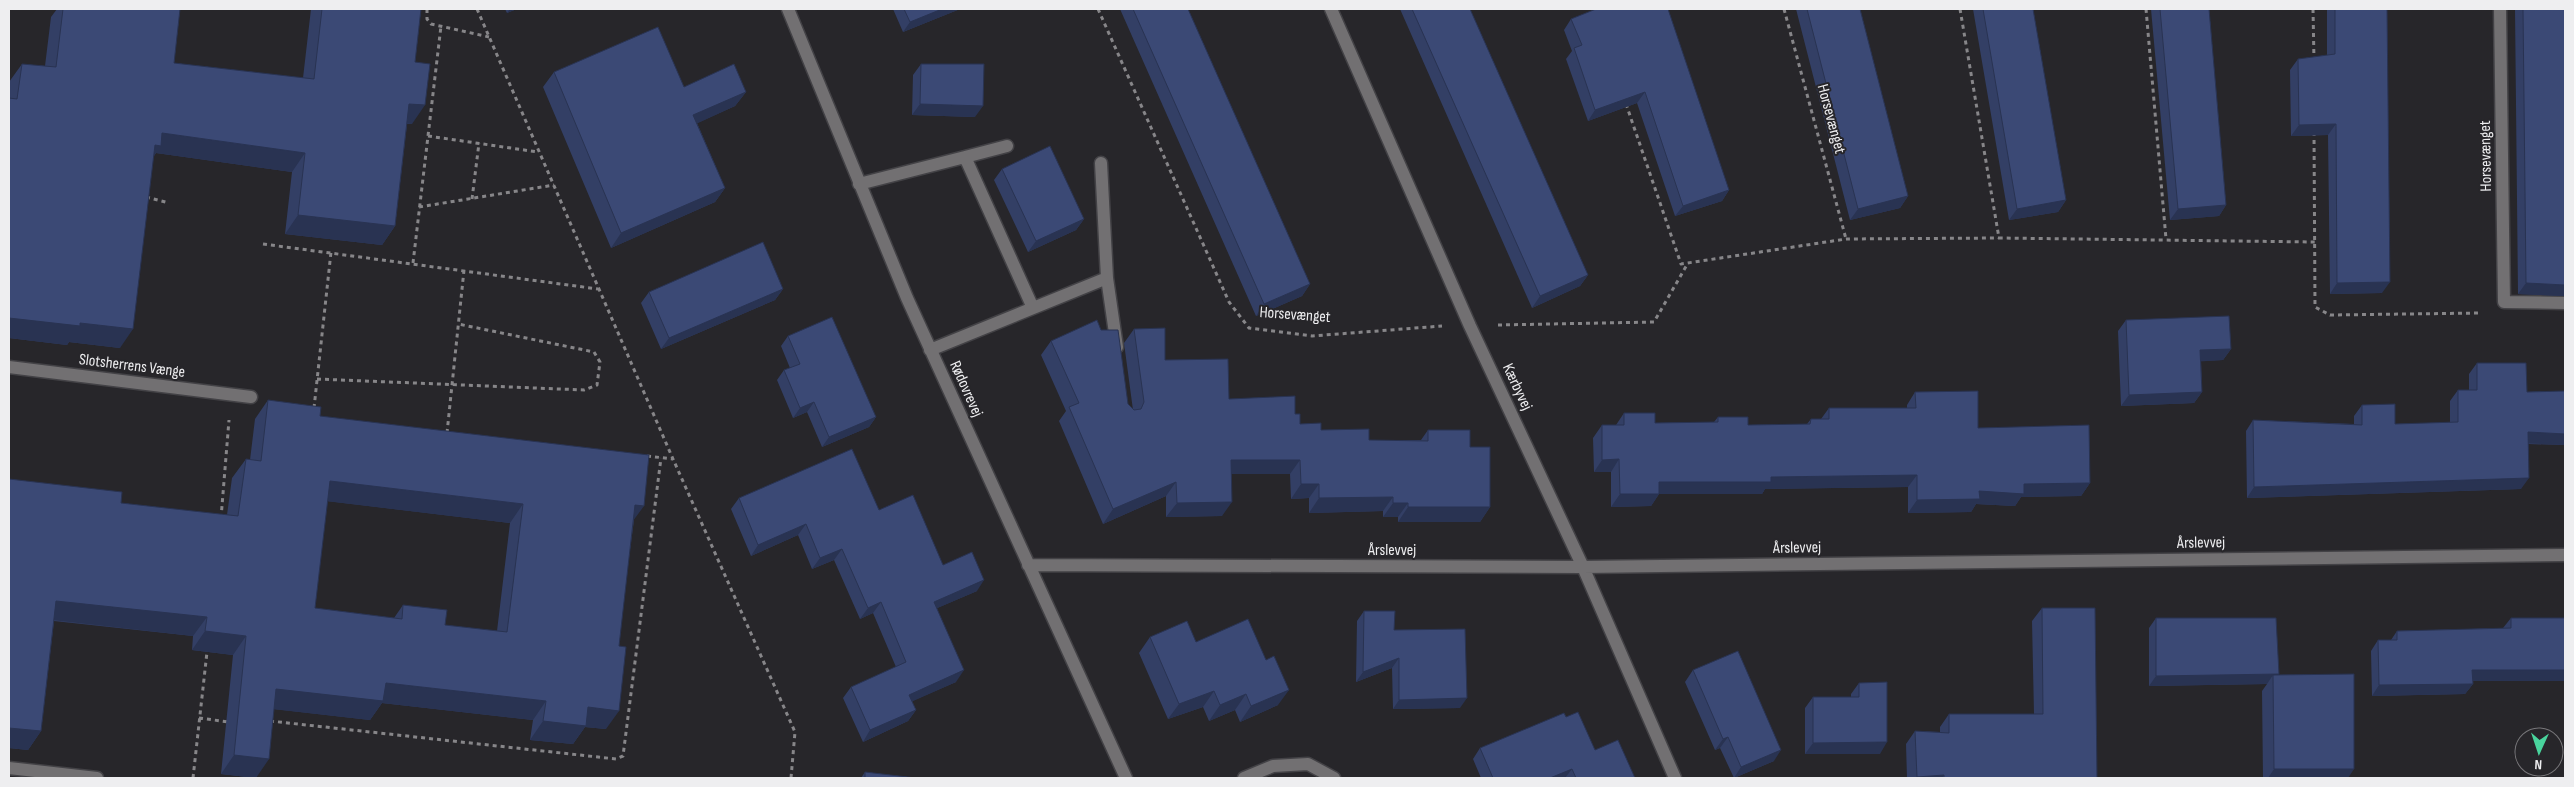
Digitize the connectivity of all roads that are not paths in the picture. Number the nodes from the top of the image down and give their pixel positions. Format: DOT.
graph roads {
  1 [pos="788,9"];
  2 [pos="1331,9"];
  3 [pos="2500,9"];
  4 [pos="1007,146"];
  5 [pos="965,157"];
  6 [pos="1101,163"];
  7 [pos="860,184"];
  8 [pos="1107,278"];
  9 [pos="2565,303"];
  10 [pos="1033,308"];
  11 [pos="930,350"];
  12 [pos="1118,358"];
  13 [pos="9,367"];
  14 [pos="251,397"];
  15 [pos="2565,555"];
  16 [pos="1028,565"];
  17 [pos="1583,567"];
  18 [pos="9,768"];
  19 [pos="97,778"];
  20 [pos="1126,778"];
  21 [pos="1244,778"];
  22 [pos="1334,778"];
  23 [pos="1675,778"];
  1 -- 7 [label="street, Rødovrevej"];
  2 -- 17 [label="street, Kærbyvej"];
  3 -- 9 [label="street, Horsevænget"];
  4 -- 5 [label="street"];
  5 -- 7 [label="street"];
  5 -- 10 [label="street"];
  6 -- 8 [label="street"];
  7 -- 11 [label="street, Rødovrevej"];
  8 -- 10 [label="street"];
  8 -- 12 [label="street"];
  10 -- 11 [label="street"];
  11 -- 16 [label="street, Rødovrevej"];
  13 -- 14 [label="street, Slotsherrens Vænge"];
  15 -- 17 [label="street, Årslevvej"];
  16 -- 17 [label="street, Årslevvej"];
  16 -- 20 [label="street, Rødovrevej"];
  17 -- 23 [label="street, Kærbyvej"];
  18 -- 19 [label="street"];
  21 -- 22 [label="street"];
}
